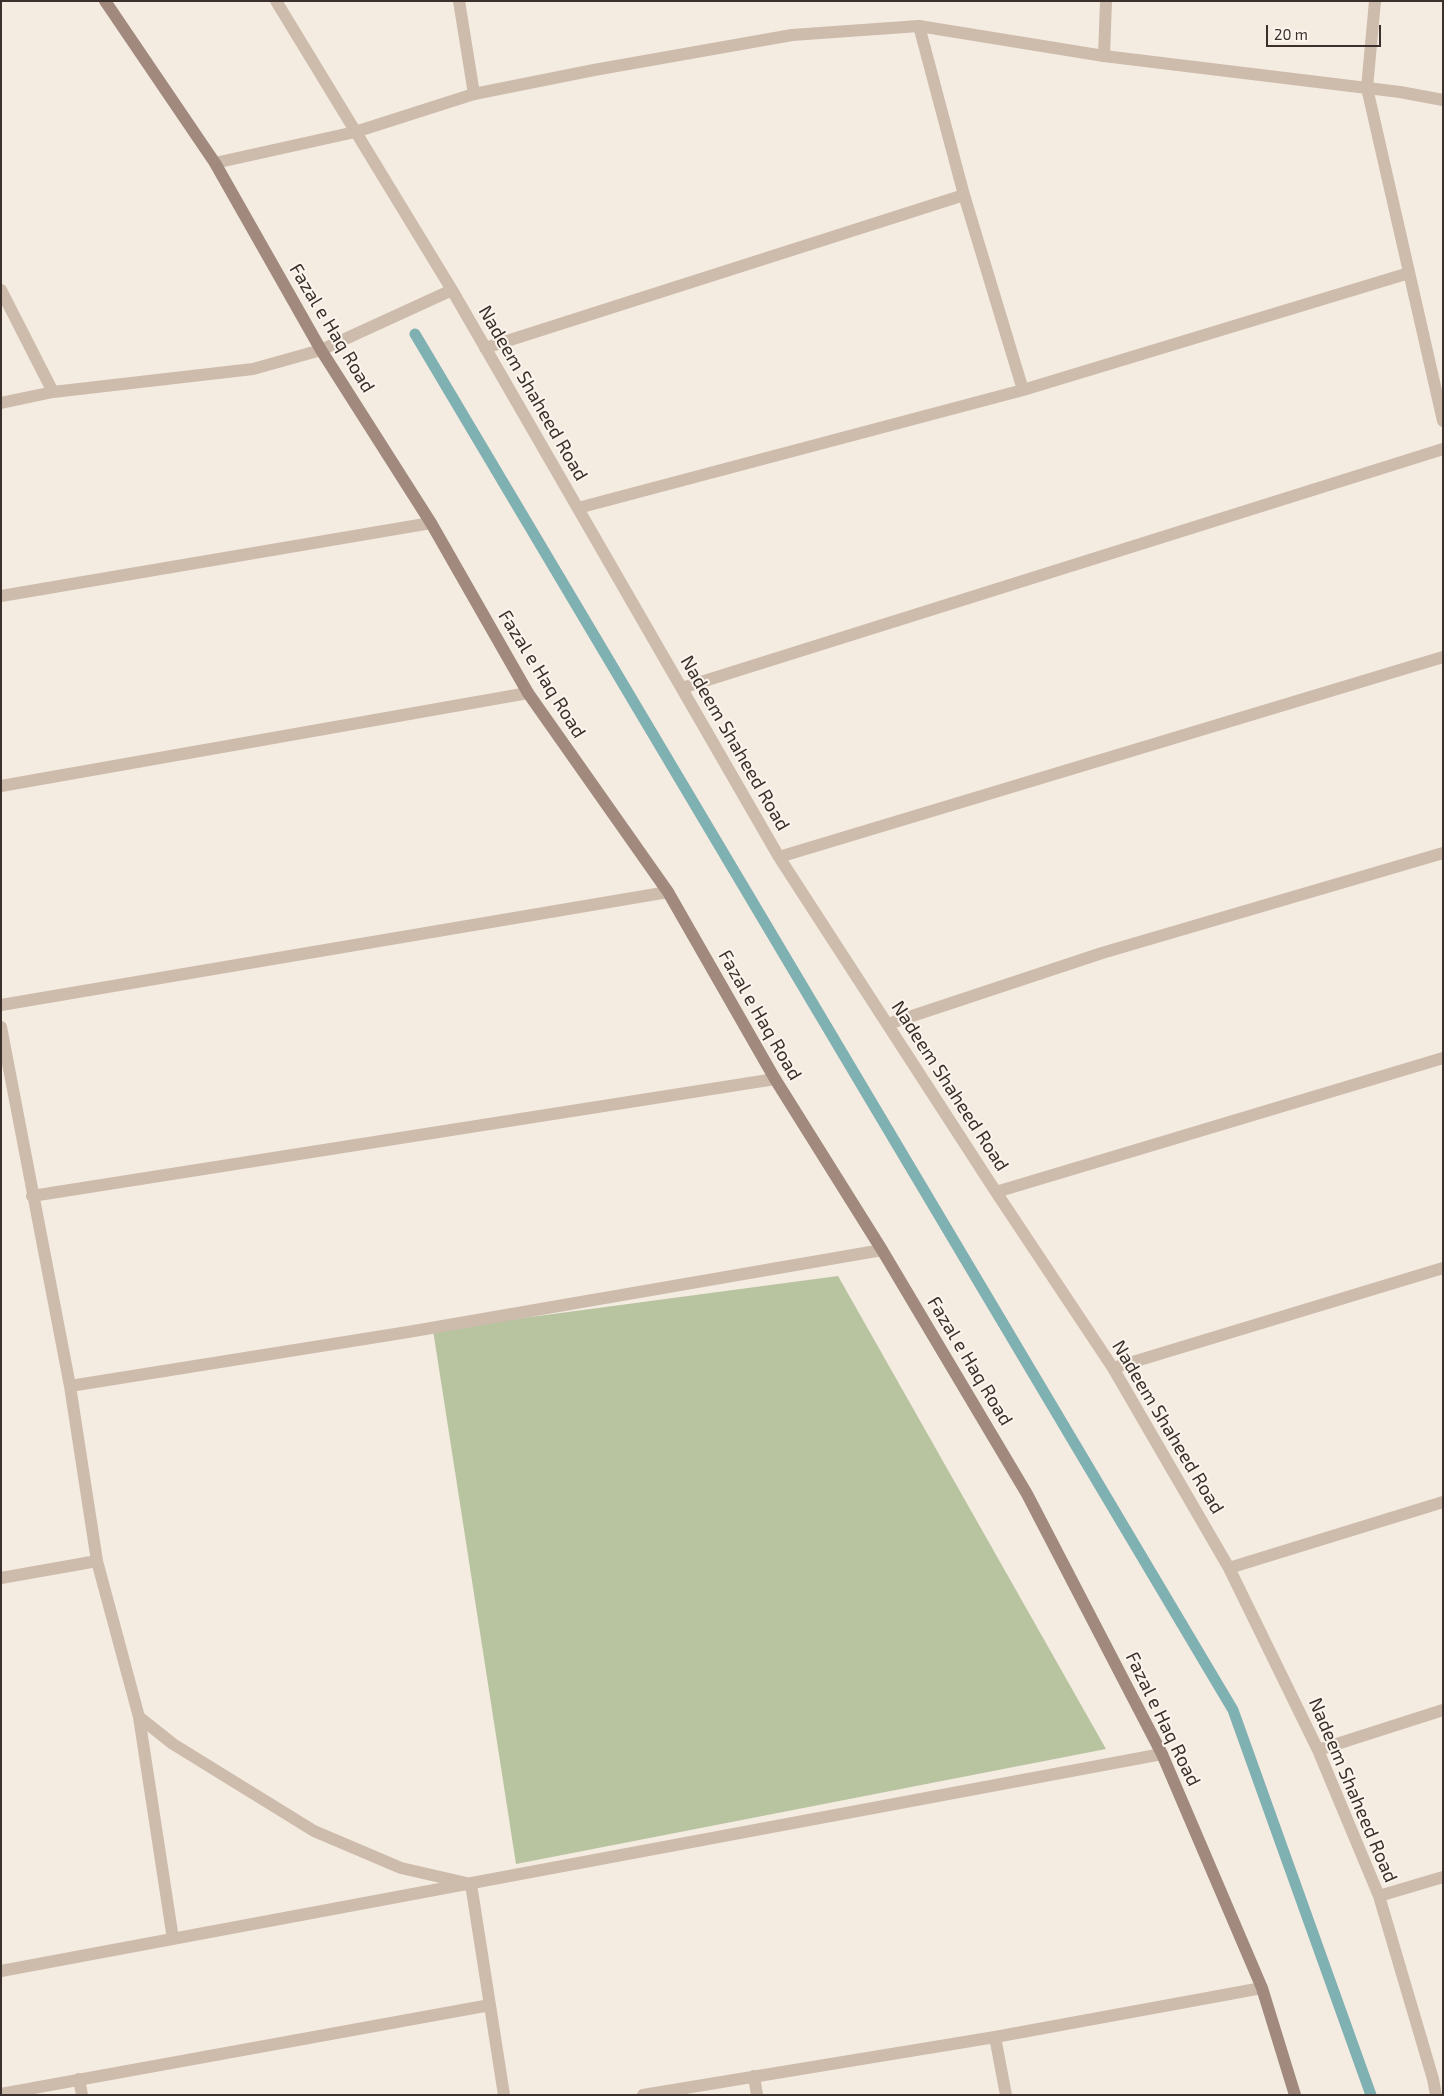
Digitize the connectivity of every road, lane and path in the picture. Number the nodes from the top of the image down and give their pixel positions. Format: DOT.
graph roads {
  1 [pos="105,1"];
  2 [pos="276,1"];
  3 [pos="459,1"];
  4 [pos="1106,1"];
  5 [pos="1375,1"];
  6 [pos="918,26"];
  7 [pos="1104,56"];
  8 [pos="1367,88"];
  9 [pos="474,94"];
  10 [pos="1443,100"];
  11 [pos="355,132"];
  12 [pos="215,163"];
  13 [pos="964,195"];
  14 [pos="1409,273"];
  15 [pos="1,290"];
  16 [pos="452,290"];
  17 [pos="485,348"];
  18 [pos="321,350"];
  19 [pos="1023,390"];
  20 [pos="53,392"];
  21 [pos="1,403"];
  22 [pos="1443,421"];
  23 [pos="1443,448"];
  24 [pos="578,508"];
  25 [pos="431,523"];
  26 [pos="1,596"];
  27 [pos="1443,657"];
  28 [pos="682,688"];
  29 [pos="528,693"];
  30 [pos="1,786"];
  31 [pos="1443,853"];
  32 [pos="779,857"];
  33 [pos="668,892"];
  34 [pos="1,1005"];
  35 [pos="888,1024"];
  36 [pos="1,1027"];
  37 [pos="1443,1058"];
  38 [pos="775,1079"];
  39 [pos="996,1192"];
  40 [pos="32,1196"];
  41 [pos="882,1250"];
  42 [pos="1443,1268"];
  43 [pos="1113,1368"];
  44 [pos="70,1386"];
  45 [pos="1443,1502"];
  46 [pos="97,1561"];
  47 [pos="1229,1568"];
  48 [pos="1,1578"];
  49 [pos="1443,1710"];
  50 [pos="139,1717"];
  51 [pos="1318,1750"];
  52 [pos="1162,1754"];
  53 [pos="1443,1876"];
  54 [pos="471,1884"];
  55 [pos="1379,1896"];
  56 [pos="172,1939"];
  57 [pos="1,1971"];
  58 [pos="1262,1988"];
  59 [pos="490,2005"];
  60 [pos="995,2037"];
  61 [pos="754,2076"];
  62 [pos="1438,2078"];
  63 [pos="79,2079"];
  64 [pos="1,2094"];
  65 [pos="82,2095"];
  66 [pos="504,2095"];
  67 [pos="643,2095"];
  68 [pos="757,2095"];
  69 [pos="1006,2095"];
  70 [pos="1296,2095"];
  71 [pos="1436,2095"];
  1 -- 12 [label="main road, Fazal e Haq Road"];
  2 -- 11 [label="street, Nadeem Shaheed Road"];
  3 -- 9 [label="street"];
  4 -- 7 [label="street"];
  5 -- 8 [label="street"];
  6 -- 7 [label="street"];
  6 -- 9 [label="street"];
  6 -- 13 [label="street"];
  7 -- 8 [label="street"];
  8 -- 10 [label="street"];
  8 -- 14 [label="street"];
  9 -- 11 [label="street"];
  11 -- 12 [label="street"];
  11 -- 16 [label="street, Nadeem Shaheed Road"];
  12 -- 18 [label="main road, Fazal e Haq Road"];
  13 -- 17 [label="street"];
  13 -- 19 [label="street"];
  14 -- 19 [label="street"];
  14 -- 22 [label="street"];
  15 -- 20 [label="street"];
  16 -- 17 [label="street, Nadeem Shaheed Road"];
  16 -- 18 [label="street"];
  17 -- 24 [label="street, Nadeem Shaheed Road"];
  18 -- 20 [label="street"];
  18 -- 25 [label="main road, Fazal e Haq Road"];
  19 -- 24 [label="street"];
  20 -- 21 [label="street"];
  23 -- 28 [label="street"];
  24 -- 28 [label="street, Nadeem Shaheed Road"];
  25 -- 26 [label="street"];
  25 -- 29 [label="main road, Fazal e Haq Road"];
  27 -- 32 [label="street"];
  28 -- 32 [label="street, Nadeem Shaheed Road"];
  29 -- 30 [label="street"];
  29 -- 33 [label="main road, Fazal e Haq Road"];
  31 -- 35 [label="street"];
  32 -- 35 [label="street, Nadeem Shaheed Road"];
  33 -- 34 [label="street"];
  33 -- 38 [label="main road, Fazal e Haq Road"];
  35 -- 39 [label="street, Nadeem Shaheed Road"];
  36 -- 40 [label="street"];
  37 -- 39 [label="street"];
  38 -- 40 [label="street"];
  38 -- 41 [label="main road, Fazal e Haq Road"];
  39 -- 43 [label="street, Nadeem Shaheed Road"];
  40 -- 44 [label="street"];
  41 -- 44 [label="street"];
  41 -- 52 [label="main road, Fazal e Haq Road"];
  42 -- 43 [label="street"];
  43 -- 47 [label="street, Nadeem Shaheed Road"];
  44 -- 46 [label="street"];
  45 -- 47 [label="street"];
  46 -- 48 [label="street"];
  46 -- 50 [label="street"];
  47 -- 51 [label="street, Nadeem Shaheed Road"];
  49 -- 51 [label="street"];
  50 -- 54 [label="street"];
  50 -- 56 [label="street"];
  51 -- 55 [label="street, Nadeem Shaheed Road"];
  52 -- 54 [label="street"];
  52 -- 58 [label="main road, Fazal e Haq Road"];
  53 -- 55 [label="street"];
  54 -- 56 [label="street"];
  54 -- 59 [label="street"];
  55 -- 62 [label="street, Nadeem Shaheed Road"];
  56 -- 57 [label="street"];
  58 -- 60 [label="street"];
  58 -- 70 [label="main road, Fazal e Haq Road"];
  59 -- 63 [label="street"];
  59 -- 66 [label="street"];
  60 -- 61 [label="street"];
  60 -- 69 [label="street"];
  61 -- 67 [label="street"];
  61 -- 68 [label="street"];
  62 -- 71 [label="street, Nadeem Shaheed Road"];
  63 -- 64 [label="street"];
  63 -- 65 [label="street"];
}
